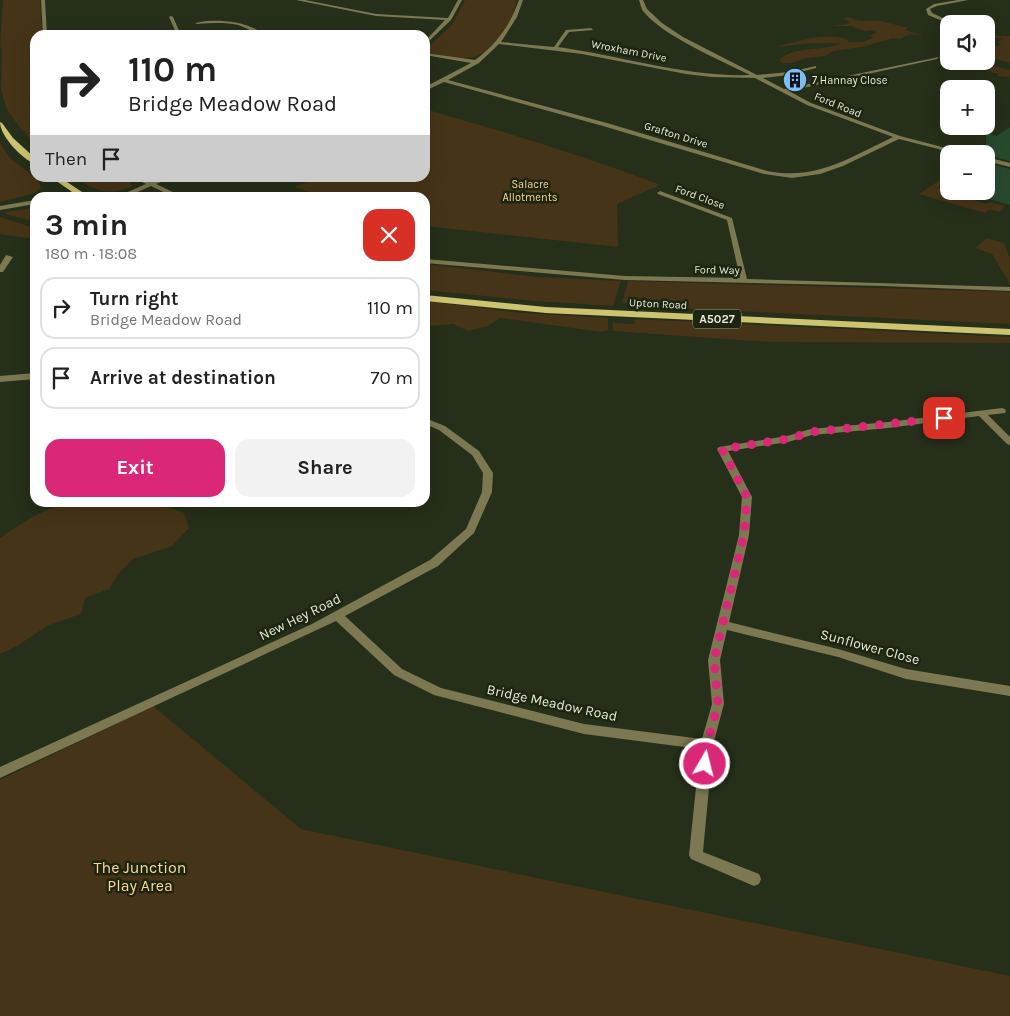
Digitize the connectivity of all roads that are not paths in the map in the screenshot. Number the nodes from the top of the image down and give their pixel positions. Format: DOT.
graph roads {
  1 [pos="43,0"];
  2 [pos="298,0"];
  3 [pos="460,0"];
  4 [pos="521,0"];
  5 [pos="641,0"];
  6 [pos="966,0"];
  7 [pos="171,17"];
  8 [pos="940,18"];
  9 [pos="449,19"];
  10 [pos="197,23"];
  11 [pos="591,29"];
  12 [pos="45,30"];
  13 [pos="177,30"];
  14 [pos="255,30"];
  15 [pos="430,39"];
  16 [pos="500,43"];
  17 [pos="555,48"];
  18 [pos="430,55"];
  19 [pos="937,58"];
  20 [pos="477,62"];
  21 [pos="814,67"];
  22 [pos="755,77"];
  23 [pos="443,80"];
  24 [pos="430,86"];
  25 [pos="783,91"];
  26 [pos="0,124"];
  27 [pos="898,136"];
  28 [pos="940,147"];
  29 [pos="30,157"];
  30 [pos="995,161"];
  31 [pos="1010,165"];
  32 [pos="62,182"];
  33 [pos="144,182"];
  34 [pos="154,182"];
  35 [pos="148,184"];
  36 [pos="76,192"];
  37 [pos="130,192"];
  38 [pos="167,192"];
  39 [pos="660,193"];
  40 [pos="30,203"];
  41 [pos="0,208"];
  42 [pos="9,257"];
  43 [pos="430,262"];
  44 [pos="0,270"];
  45 [pos="744,282"];
  46 [pos="1010,289"];
  47 [pos="430,298"];
  48 [pos="1010,332"];
  49 [pos="30,376"];
  50 [pos="0,379"];
  51 [pos="1002,411"];
  52 [pos="982,414"];
  53 [pos="430,423"];
  54 [pos="1010,442"];
  55 [pos="337,616"];
  56 [pos="722,625"];
  57 [pos="1010,691"];
  58 [pos="707,745"];
  59 [pos="0,773"];
  60 [pos="754,879"];
  1 -- 12 [label="street"];
  2 -- 9 [label="street"];
  3 -- 9 [label="street"];
  4 -- 16 [label="street"];
  5 -- 22 [label="street, Ford Road"];
  6 -- 8 [label="street"];
  7 -- 13 [label="street"];
  9 -- 15 [label="street"];
  10 -- 14 [label="street"];
  11 -- 17 [label="street"];
  16 -- 17 [label="street, Wroxham Drive"];
  16 -- 20 [label="street"];
  17 -- 22 [label="street, Wroxham Drive"];
  18 -- 20 [label="street"];
  19 -- 25 [label="street"];
  20 -- 23 [label="street"];
  21 -- 22 [label="street, Wroxham Drive"];
  22 -- 25 [label="street, Ford Road"];
  23 -- 24 [label="street"];
  23 -- 27 [label="street, Grafton Drive"];
  25 -- 27 [label="street, Ford Road"];
  26 -- 29 [label="main road"];
  27 -- 28 [label="street, Ford Road"];
  30 -- 31 [label="street"];
  32 -- 36 [label="main road"];
  33 -- 35 [label="street"];
  34 -- 35 [label="street"];
  35 -- 37 [label="street"];
  35 -- 38 [label="street"];
  39 -- 45 [label="street, Ford Close"];
  40 -- 41 [label="street"];
  42 -- 44 [label="street"];
  43 -- 45 [label="street, Ford Way"];
  45 -- 46 [label="street, Ford Way"];
  47 -- 48 [label="main road, Upton Road / A5027"];
  49 -- 50 [label="street"];
  51 -- 52 [label="street"];
  52 -- 54 [label="street"];
  52 -- 56 [label="street"];
  53 -- 55 [label="street, New Hey Road"];
  55 -- 58 [label="street, Bridge Meadow Road"];
  55 -- 59 [label="street, New Hey Road"];
  56 -- 57 [label="street, Sunflower Close"];
  56 -- 58 [label="street"];
  58 -- 60 [label="street"];
}
